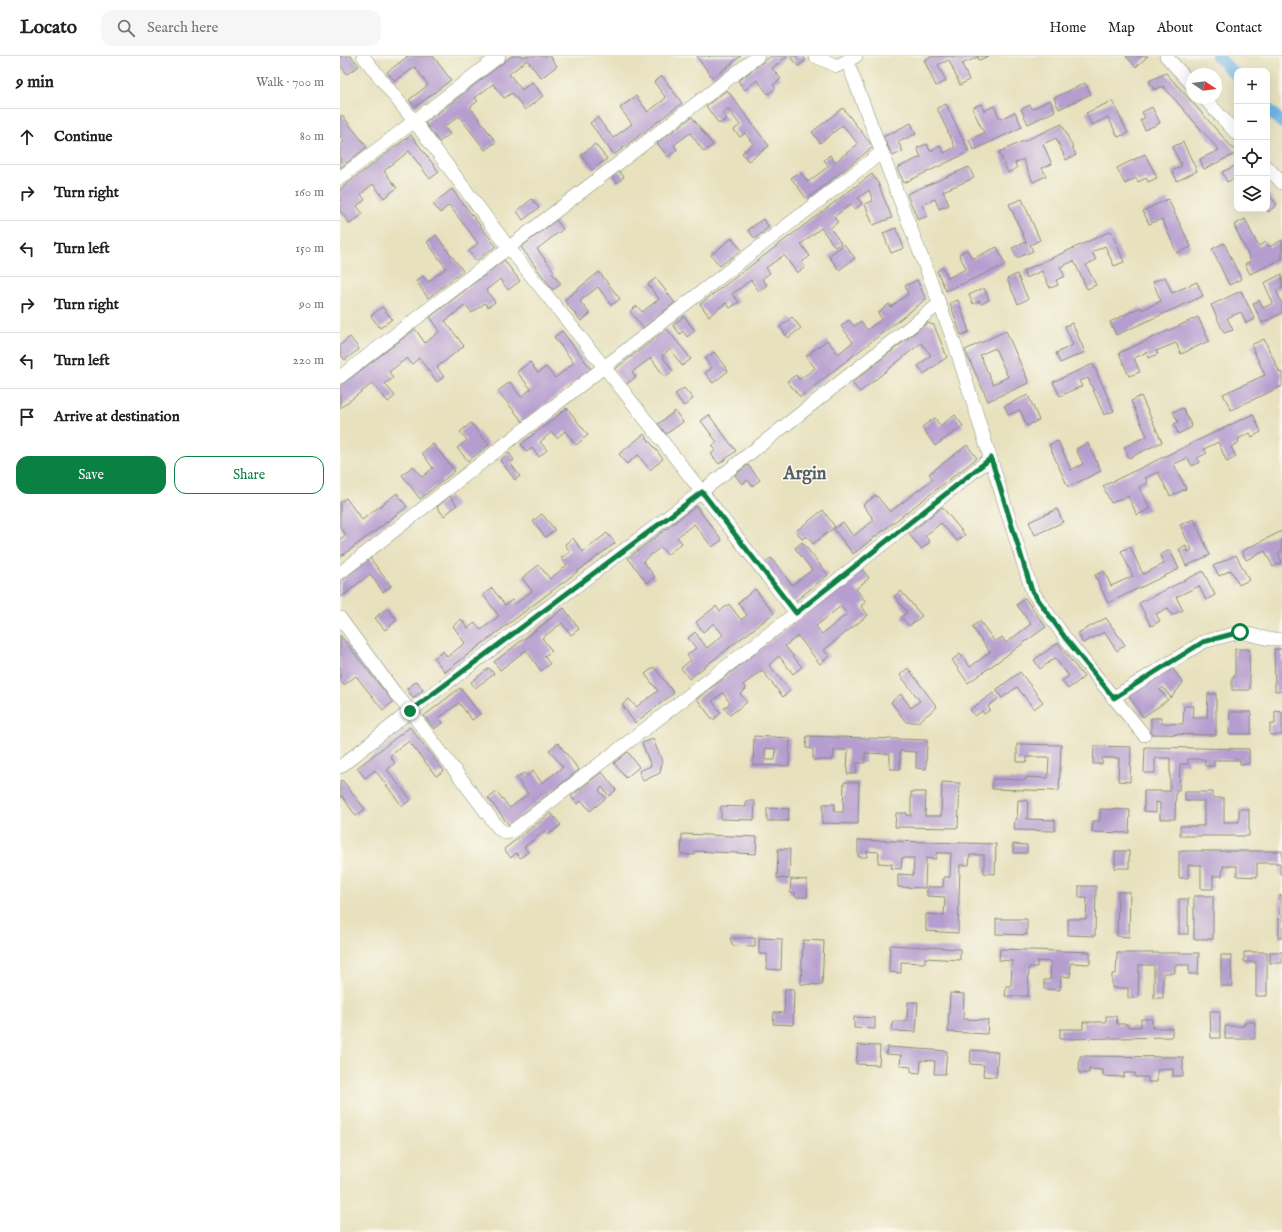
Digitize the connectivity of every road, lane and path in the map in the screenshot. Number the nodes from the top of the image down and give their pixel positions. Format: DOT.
graph roads {
  1 [pos="363,56"];
  2 [pos="498,56"];
  3 [pos="758,56"];
  4 [pos="815,56"];
  5 [pos="1166,56"];
  6 [pos="851,58"];
  7 [pos="1186,78"];
  8 [pos="1210,104"];
  9 [pos="414,121"];
  10 [pos="1234,131"];
  11 [pos="882,152"];
  12 [pos="1270,170"];
  13 [pos="340,178"];
  14 [pos="1282,183"];
  15 [pos="509,248"];
  16 [pos="939,304"];
  17 [pos="604,366"];
  18 [pos="340,377"];
  19 [pos="991,458"];
  20 [pos="702,492"];
  21 [pos="340,573"];
  22 [pos="796,613"];
  23 [pos="340,618"];
  24 [pos="1282,639"];
  25 [pos="1114,698"];
  26 [pos="410,711"];
  27 [pos="1144,735"];
  28 [pos="340,767"];
  1 -- 9 [label="street"];
  2 -- 9 [label="street"];
  3 -- 15 [label="street"];
  4 -- 6 [label="street"];
  5 -- 7 [label="street"];
  6 -- 11 [label="street"];
  8 -- 10 [label="street"];
  9 -- 13 [label="street"];
  9 -- 15 [label="street"];
  11 -- 16 [label="street"];
  11 -- 17 [label="street"];
  12 -- 14 [label="street"];
  15 -- 17 [label="street"];
  15 -- 18 [label="street"];
  16 -- 19 [label="street"];
  16 -- 20 [label="street"];
  17 -- 20 [label="street"];
  17 -- 21 [label="street"];
  19 -- 22 [label="street"];
  19 -- 25 [label="street"];
  20 -- 22 [label="street"];
  20 -- 26 [label="street"];
  22 -- 26 [label="street"];
  23 -- 26 [label="street"];
  24 -- 25 [label="street"];
  25 -- 27 [label="street"];
  26 -- 28 [label="street"];
}
